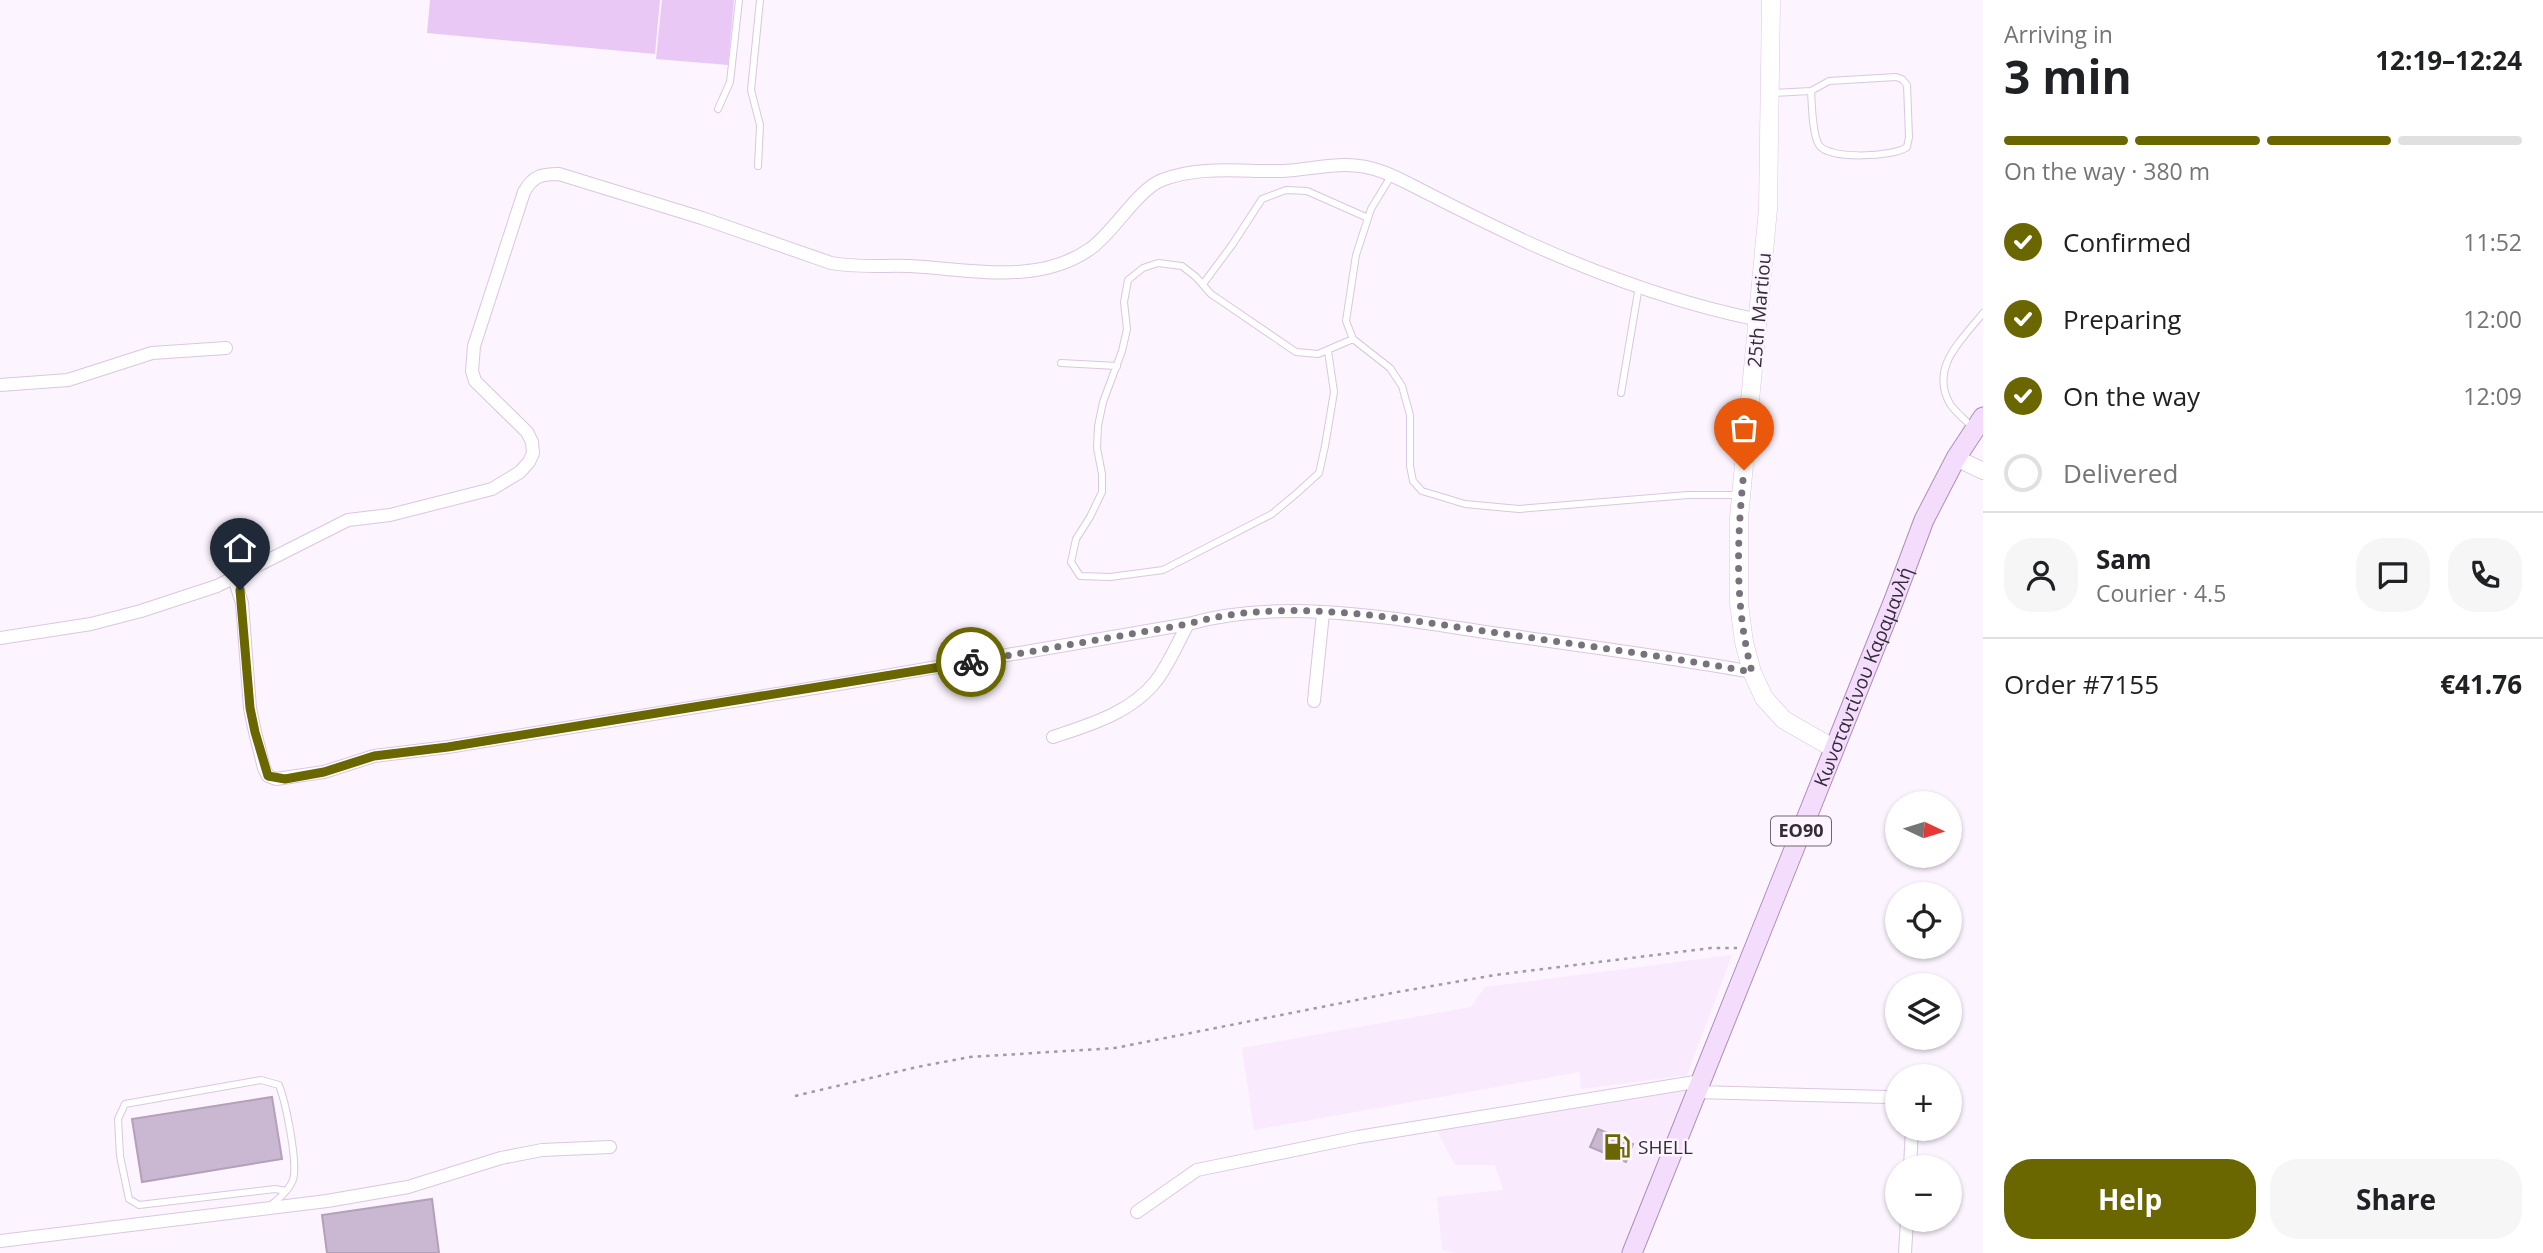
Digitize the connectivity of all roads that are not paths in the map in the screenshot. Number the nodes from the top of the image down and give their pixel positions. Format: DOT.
graph roads {
  1 [pos="739,0"];
  2 [pos="760,0"];
  3 [pos="1771,0"];
  4 [pos="1811,91"];
  5 [pos="1770,93"];
  6 [pos="718,109"];
  7 [pos="758,166"];
  8 [pos="1392,175"];
  9 [pos="1368,218"];
  10 [pos="1203,284"];
  11 [pos="1639,286"];
  12 [pos="1983,313"];
  13 [pos="1759,320"];
  14 [pos="1353,339"];
  15 [pos="226,348"];
  16 [pos="1328,351"];
  17 [pos="1061,363"];
  18 [pos="1117,366"];
  19 [pos="0,385"];
  20 [pos="1621,393"];
  21 [pos="1979,423"];
  22 [pos="1956,458"];
  23 [pos="1983,471"];
  24 [pos="1741,495"];
  25 [pos="234,578"];
  26 [pos="1322,613"];
  27 [pos="1188,624"];
  28 [pos="0,638"];
  29 [pos="1752,672"];
  30 [pos="1314,701"];
  31 [pos="1053,737"];
  32 [pos="1833,748"];
  33 [pos="1698,1087"];
  34 [pos="1885,1097"];
  35 [pos="610,1146"];
  36 [pos="286,1191"];
  37 [pos="264,1210"];
  38 [pos="1138,1212"];
  39 [pos="1906,1232"];
  40 [pos="0,1241"];
  41 [pos="1632,1253"];
  42 [pos="1642,1253"];
  43 [pos="1905,1253"];
  1 -- 6 [label="lane"];
  2 -- 7 [label="lane"];
  3 -- 5 [label="main road, 25th Martiou"];
  4 -- 4 [label="lane"];
  4 -- 5 [label="lane"];
  5 -- 13 [label="main road, 25th Martiou"];
  8 -- 9 [label="lane"];
  8 -- 11 [label="street"];
  8 -- 25 [label="street"];
  9 -- 10 [label="lane"];
  9 -- 14 [label="lane"];
  10 -- 16 [label="lane"];
  10 -- 18 [label="lane"];
  11 -- 13 [label="street"];
  11 -- 20 [label="lane"];
  12 -- 21 [label="lane"];
  13 -- 24 [label="main road, 25th Martiou"];
  14 -- 16 [label="lane"];
  14 -- 24 [label="lane"];
  15 -- 19 [label="street"];
  16 -- 18 [label="lane"];
  17 -- 18 [label="lane"];
  21 -- 22 [label="main road, Κωνσταντίνου Καραμανλή / ΕΟ90"];
  22 -- 23 [label="street"];
  22 -- 32 [label="main road, Κωνσταντίνου Καραμανλή / ΕΟ90"];
  24 -- 29 [label="main road, 25th Martiou"];
  25 -- 27 [label="street"];
  25 -- 28 [label="street"];
  26 -- 27 [label="street"];
  26 -- 29 [label="street"];
  26 -- 30 [label="street"];
  27 -- 31 [label="street"];
  29 -- 32 [label="main road, 25th Martiou"];
  32 -- 33 [label="main road, Κωνσταντίνου Καραμανλή / ΕΟ90"];
  33 -- 34 [label="street"];
  33 -- 38 [label="street"];
  33 -- 41 [label="main road, Κωνσταντίνου Καραμανλή / ΕΟ90"];
  35 -- 37 [label="street"];
  36 -- 36 [label="lane"];
  36 -- 37 [label="lane"];
  37 -- 40 [label="street"];
  39 -- 43 [label="street"];
  41 -- 42 [label="street"];
}
